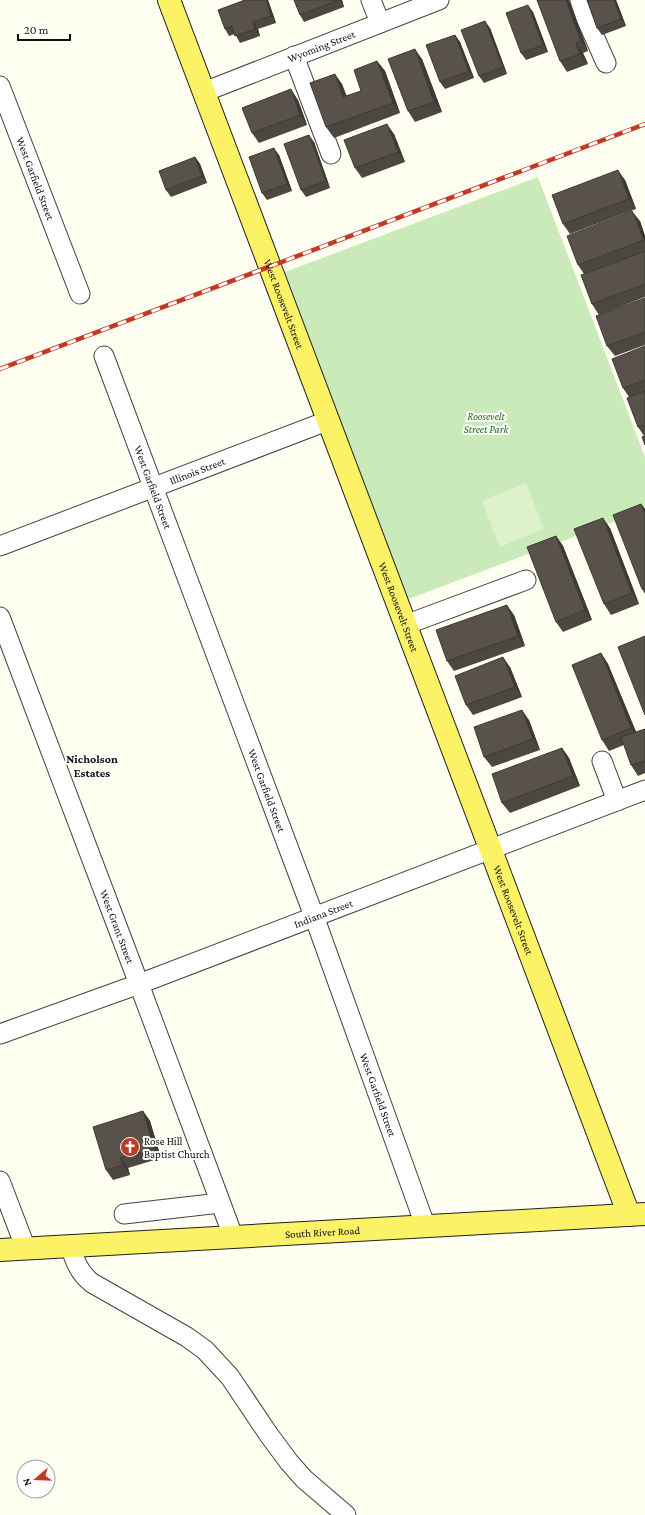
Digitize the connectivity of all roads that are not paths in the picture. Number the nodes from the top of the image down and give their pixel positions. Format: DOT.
graph roads {
  1 [pos="169,0"];
  2 [pos="371,0"];
  3 [pos="439,0"];
  4 [pos="580,0"];
  5 [pos="380,23"];
  6 [pos="294,56"];
  7 [pos="606,64"];
  8 [pos="0,86"];
  9 [pos="204,92"];
  10 [pos="331,154"];
  11 [pos="80,294"];
  12 [pos="104,356"];
  13 [pos="327,421"];
  14 [pos="154,488"];
  15 [pos="0,546"];
  16 [pos="526,580"];
  17 [pos="0,617"];
  18 [pos="405,625"];
  19 [pos="602,761"];
  20 [pos="645,790"];
  21 [pos="617,801"];
  22 [pos="490,849"];
  23 [pos="314,916"];
  24 [pos="139,984"];
  25 [pos="0,1034"];
  26 [pos="0,1181"];
  27 [pos="220,1203"];
  28 [pos="124,1214"];
  29 [pos="637,1214"];
  30 [pos="425,1225"];
  31 [pos="233,1236"];
  32 [pos="70,1246"];
  33 [pos="26,1249"];
  34 [pos="0,1250"];
  35 [pos="346,1515"];
  1 -- 9 [label="main road, West Roosevelt Street"];
  2 -- 5 [label="street"];
  3 -- 5 [label="street, Wyoming Street"];
  4 -- 7 [label="street"];
  5 -- 6 [label="street, Wyoming Street"];
  6 -- 9 [label="street, Wyoming Street"];
  6 -- 10 [label="street"];
  8 -- 11 [label="street, West Garfield Street"];
  9 -- 13 [label="main road, West Roosevelt Street"];
  12 -- 14 [label="street, West Garfield Street"];
  13 -- 14 [label="street, Illinois Street"];
  13 -- 18 [label="main road, West Roosevelt Street"];
  14 -- 15 [label="street, Illinois Street"];
  14 -- 23 [label="street, West Garfield Street"];
  16 -- 18 [label="street"];
  17 -- 24 [label="street, West Grant Street"];
  18 -- 22 [label="main road, West Roosevelt Street"];
  19 -- 21 [label="street"];
  20 -- 21 [label="street, Indiana Street"];
  21 -- 22 [label="street, Indiana Street"];
  22 -- 23 [label="street, Indiana Street"];
  22 -- 29 [label="main road, West Roosevelt Street"];
  23 -- 24 [label="street, Indiana Street"];
  23 -- 30 [label="street, West Garfield Street"];
  24 -- 25 [label="street, Indiana Street"];
  24 -- 27 [label="street, West Grant Street"];
  26 -- 33 [label="street"];
  27 -- 28 [label="street"];
  27 -- 31 [label="street, West Grant Street"];
  29 -- 30 [label="main road, South River Road"];
  30 -- 31 [label="main road, South River Road"];
  31 -- 32 [label="main road, South River Road"];
  32 -- 33 [label="main road, South River Road"];
  32 -- 35 [label="street"];
  33 -- 34 [label="main road, South River Road"];
}
